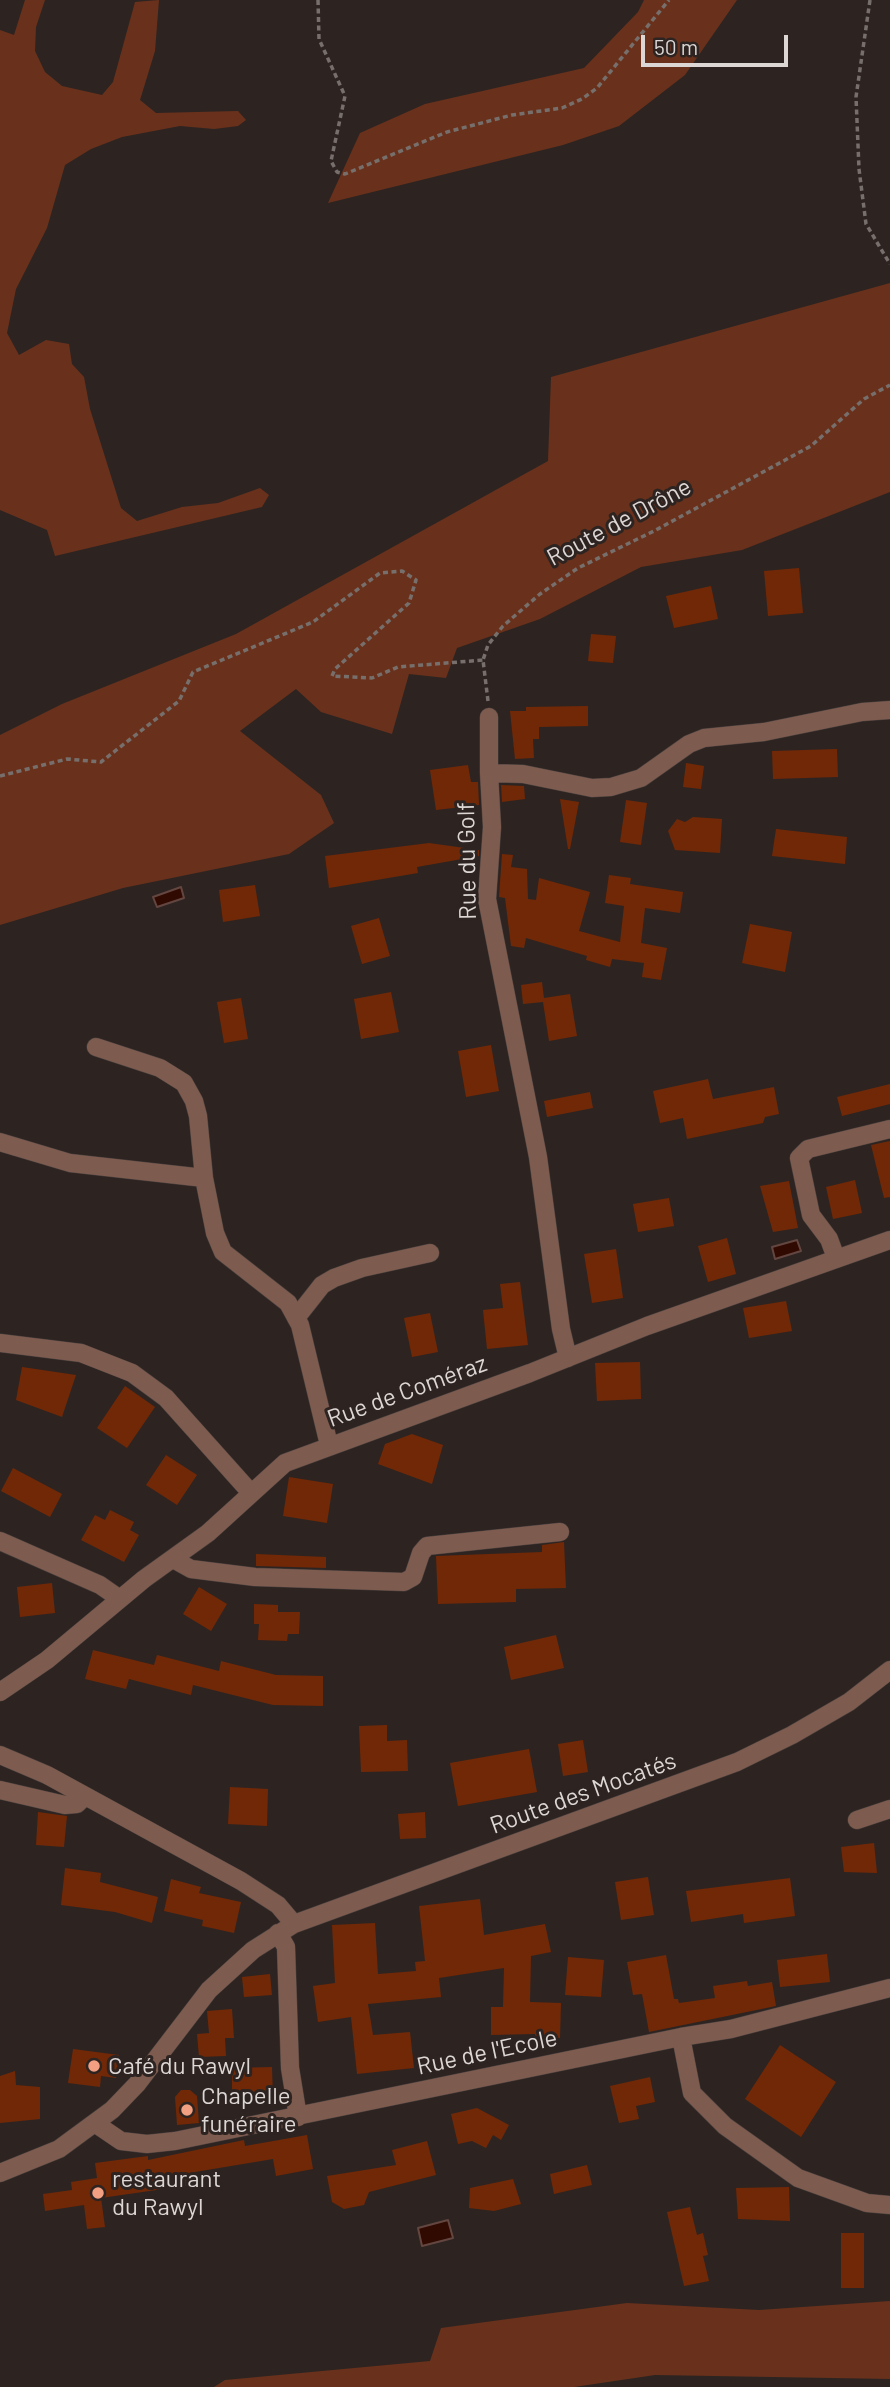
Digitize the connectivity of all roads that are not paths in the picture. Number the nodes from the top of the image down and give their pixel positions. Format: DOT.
graph roads {
  1 [pos="890,710"];
  2 [pos="489,718"];
  3 [pos="489,773"];
  4 [pos="96,1047"];
  5 [pos="890,1129"];
  6 [pos="0,1142"];
  7 [pos="204,1178"];
  8 [pos="890,1240"];
  9 [pos="430,1253"];
  10 [pos="836,1258"];
  11 [pos="296,1318"];
  12 [pos="0,1343"];
  13 [pos="568,1359"];
  14 [pos="329,1445"];
  15 [pos="251,1493"];
  16 [pos="560,1532"];
  17 [pos="0,1541"];
  18 [pos="173,1559"];
  19 [pos="120,1599"];
  20 [pos="890,1670"];
  21 [pos="0,1692"];
  22 [pos="0,1755"];
  23 [pos="0,1790"];
  24 [pos="85,1796"];
  25 [pos="890,1809"];
  26 [pos="857,1820"];
  27 [pos="294,1924"];
  28 [pos="278,1933"];
  29 [pos="890,1988"];
  30 [pos="681,2037"];
  31 [pos="298,2117"];
  32 [pos="96,2124"];
  33 [pos="0,2173"];
  34 [pos="890,2205"];
  1 -- 3 [label="street, Rue du Golf"];
  2 -- 3 [label="street"];
  3 -- 13 [label="street, Rue du Golf"];
  4 -- 7 [label="street"];
  5 -- 10 [label="street"];
  6 -- 7 [label="street"];
  7 -- 11 [label="street"];
  8 -- 10 [label="street, Rue de Coméraz"];
  9 -- 11 [label="street"];
  10 -- 13 [label="street, Rue de Coméraz"];
  11 -- 14 [label="street"];
  12 -- 15 [label="street"];
  13 -- 14 [label="street, Rue de Coméraz"];
  14 -- 15 [label="street, Rue de Coméraz"];
  15 -- 18 [label="street, Rue de Coméraz"];
  16 -- 18 [label="street"];
  17 -- 19 [label="street"];
  18 -- 19 [label="street, Rue de Coméraz"];
  19 -- 21 [label="street, Rue de Coméraz"];
  20 -- 27 [label="street, Route des Mocatés"];
  22 -- 24 [label="street"];
  23 -- 24 [label="street"];
  24 -- 27 [label="street"];
  25 -- 26 [label="street"];
  27 -- 28 [label="street, Route des Mocatés"];
  28 -- 31 [label="street"];
  28 -- 32 [label="street, Route des Mocatés"];
  29 -- 30 [label="street, Rue de l'Ecole"];
  30 -- 31 [label="street, Rue de l'Ecole"];
  30 -- 34 [label="street"];
  31 -- 32 [label="street, Rue de l'Ecole"];
  32 -- 33 [label="street, Route des Mocatés"];
}
